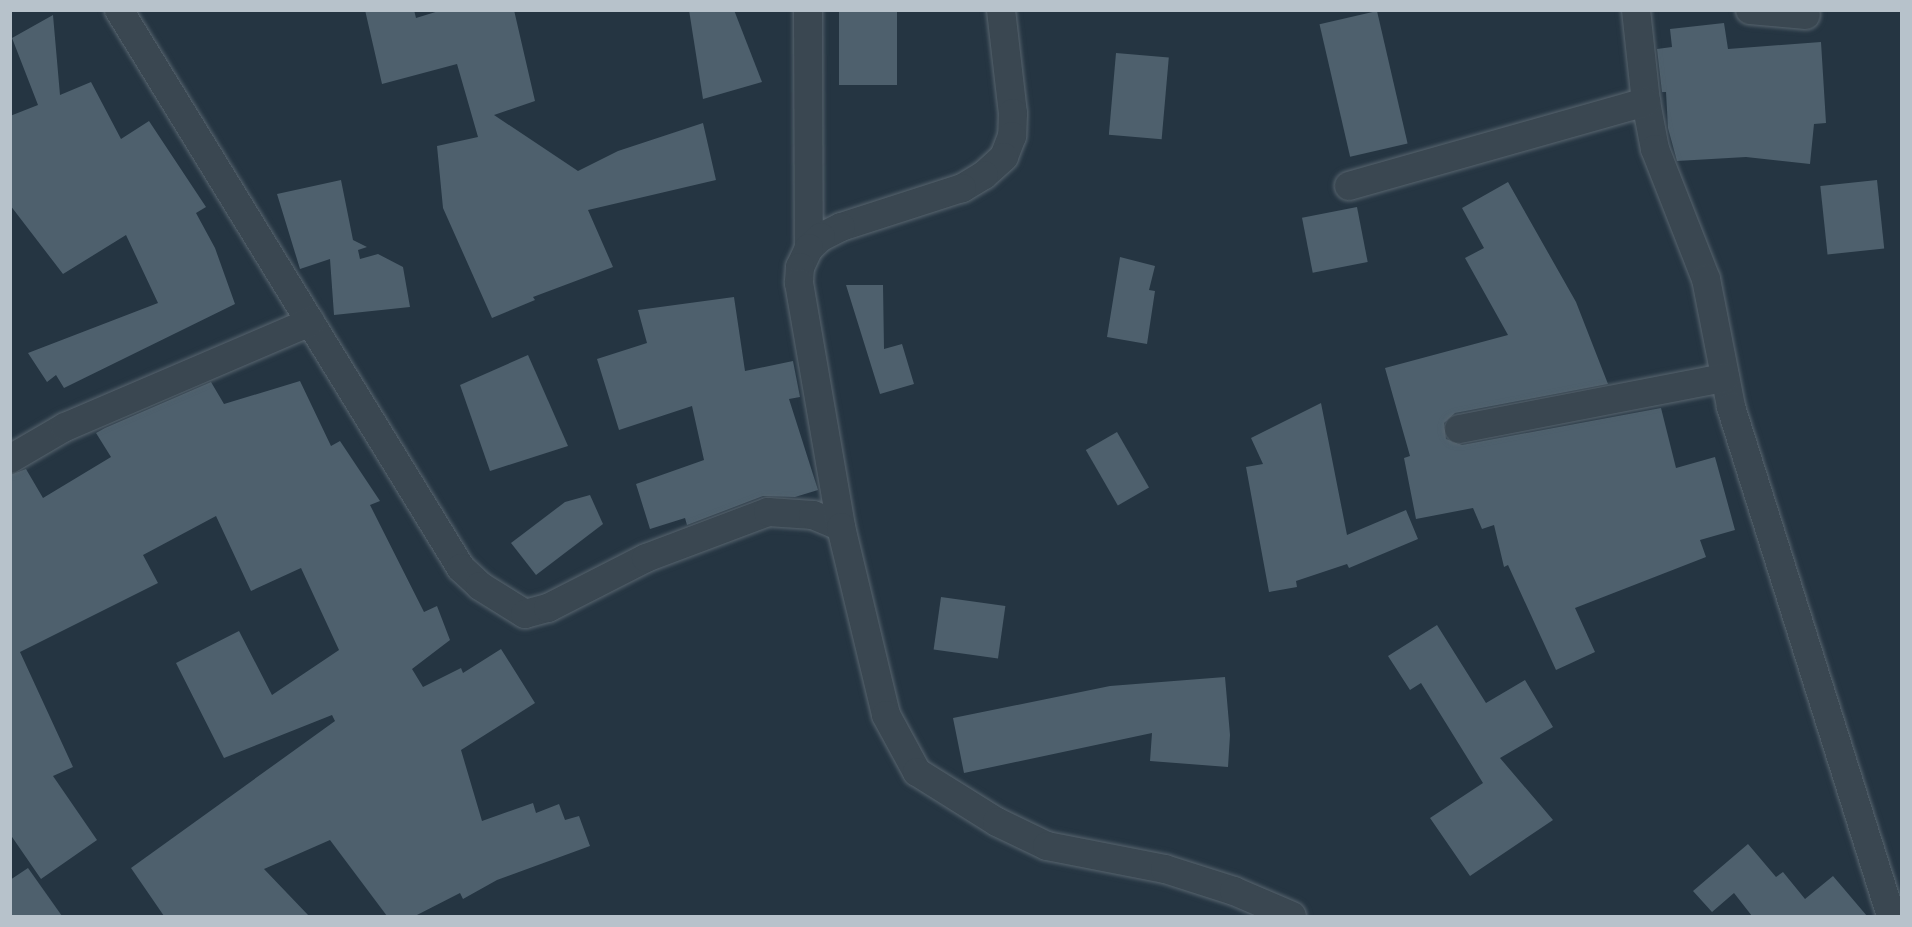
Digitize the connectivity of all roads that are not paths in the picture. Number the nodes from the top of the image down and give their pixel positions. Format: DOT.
graph roads {
  1 [pos="119,10"];
  2 [pos="808,10"];
  3 [pos="1001,10"];
  4 [pos="1636,10"];
  5 [pos="1750,10"];
  6 [pos="1806,15"];
  7 [pos="1646,102"];
  8 [pos="1349,186"];
  9 [pos="809,248"];
  10 [pos="310,322"];
  11 [pos="1725,378"];
  12 [pos="1460,429"];
  13 [pos="10,459"];
  14 [pos="841,527"];
  15 [pos="1292,916"];
  16 [pos="1891,916"];
  1 -- 10 [label="street"];
  2 -- 9 [label="street"];
  3 -- 9 [label="street"];
  4 -- 7 [label="street"];
  5 -- 6 [label="street"];
  7 -- 8 [label="street"];
  7 -- 11 [label="street"];
  9 -- 14 [label="street"];
  10 -- 13 [label="street"];
  10 -- 14 [label="street"];
  11 -- 12 [label="street"];
  11 -- 16 [label="street"];
  14 -- 15 [label="street"];
}
